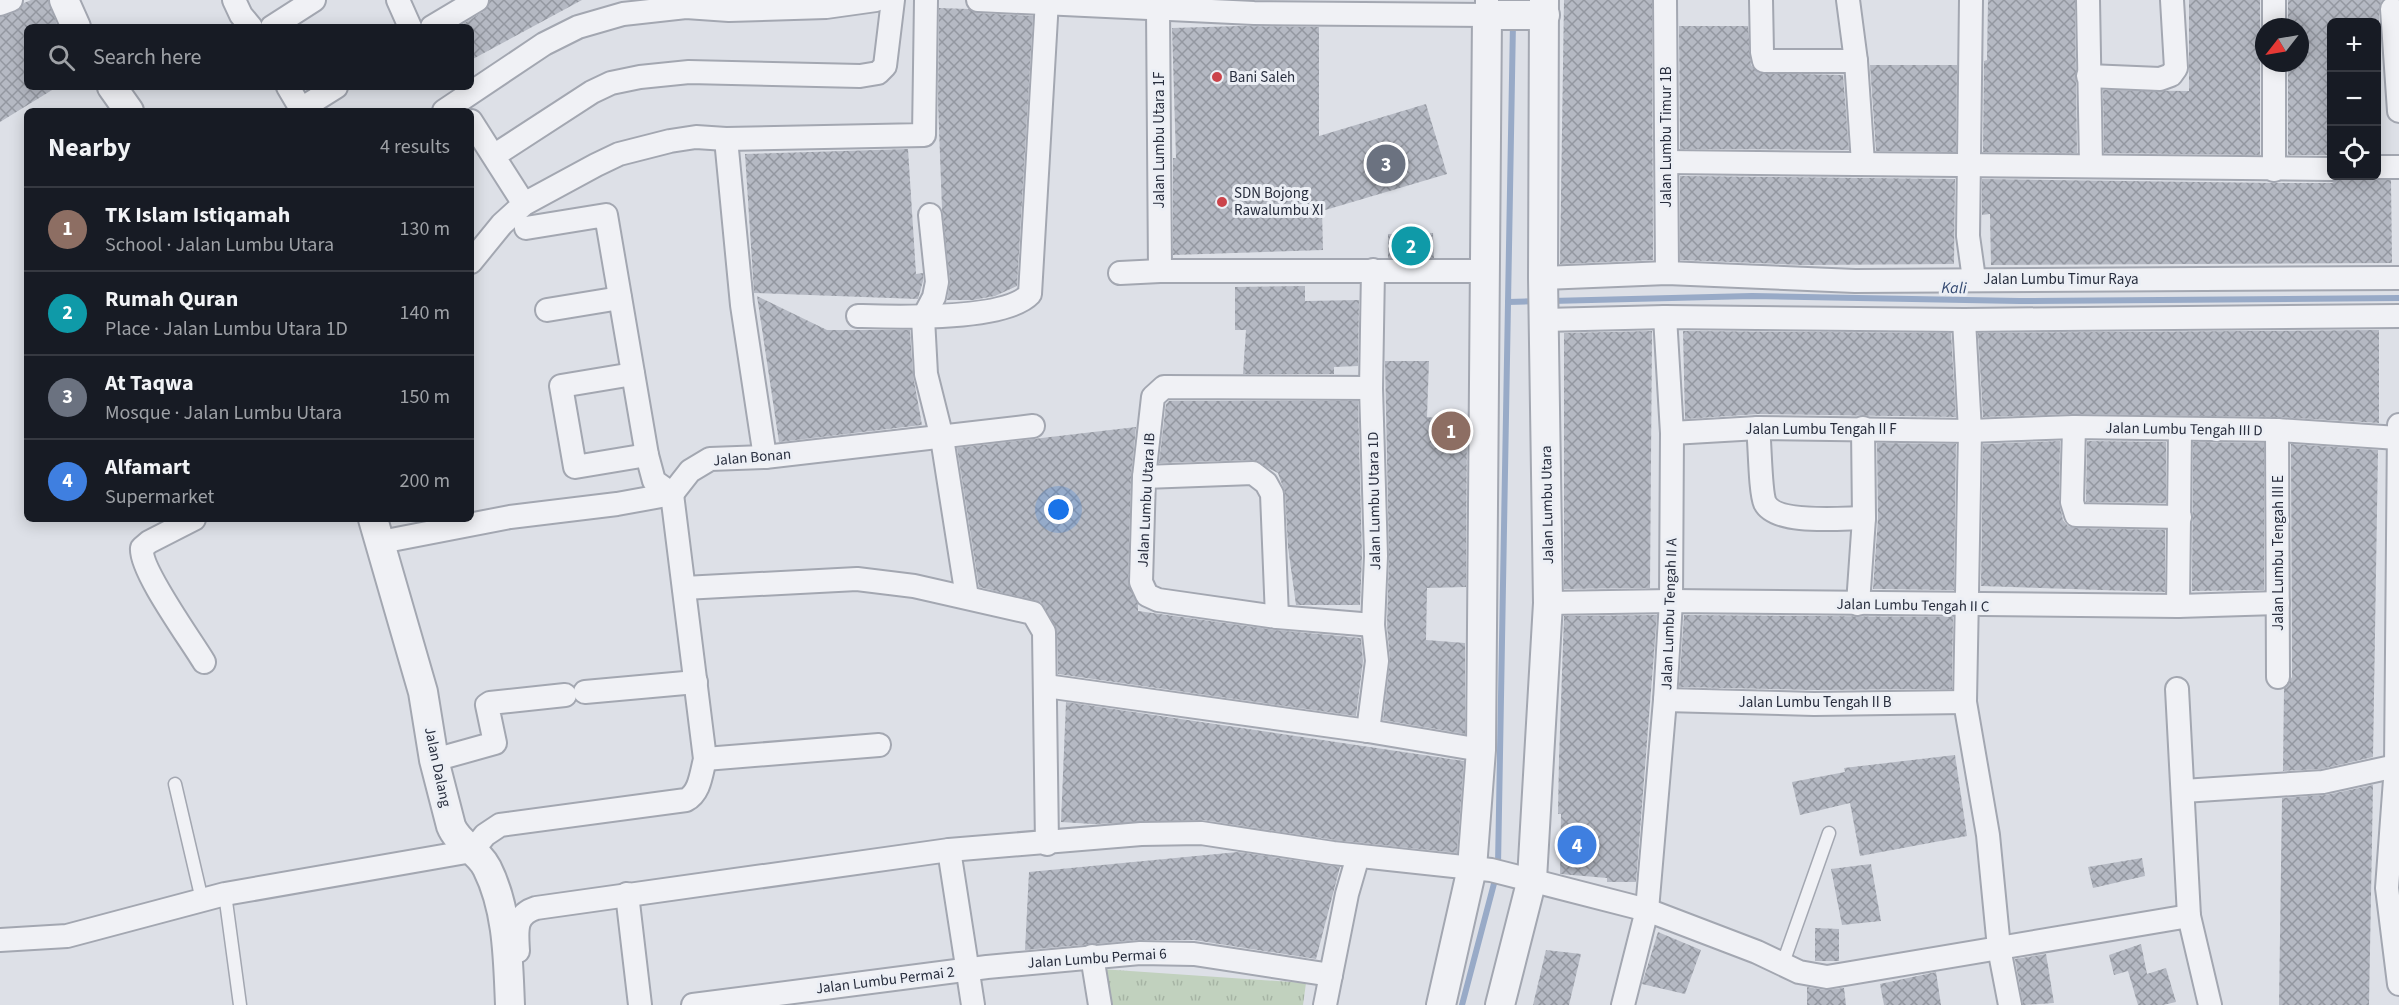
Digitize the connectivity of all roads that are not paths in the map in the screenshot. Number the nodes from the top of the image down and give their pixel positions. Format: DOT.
graph roads {
  1 [pos="11,0"];
  2 [pos="64,0"];
  3 [pos="234,0"];
  4 [pos="314,0"];
  5 [pos="398,0"];
  6 [pos="876,0"];
  7 [pos="893,0"];
  8 [pos="926,0"];
  9 [pos="978,0"];
  10 [pos="1665,0"];
  11 [pos="1761,0"];
  12 [pos="1848,0"];
  13 [pos="1971,0"];
  14 [pos="2088,0"];
  15 [pos="2172,0"];
  16 [pos="2274,0"];
  17 [pos="473,1"];
  18 [pos="1047,2"];
  19 [pos="686,3"];
  20 [pos="0,4"];
  21 [pos="770,4"];
  22 [pos="1378,7"];
  23 [pos="1158,9"];
  24 [pos="2392,9"];
  25 [pos="1517,10"];
  26 [pos="2274,18"];
  27 [pos="75,24"];
  28 [pos="248,24"];
  29 [pos="277,24"];
  30 [pos="409,24"];
  31 [pos="437,24"];
  32 [pos="1856,61"];
  33 [pos="2274,72"];
  34 [pos="2088,76"];
  35 [pos="474,89"];
  36 [pos="114,90"];
  37 [pos="290,90"];
  38 [pos="332,90"];
  39 [pos="473,90"];
  40 [pos="453,103"];
  41 [pos="127,108"];
  42 [pos="301,108"];
  43 [pos="305,108"];
  44 [pos="2399,111"];
  45 [pos="474,126"];
  46 [pos="726,139"];
  47 [pos="495,155"];
  48 [pos="1667,162"];
  49 [pos="1863,163"];
  50 [pos="1969,166"];
  51 [pos="2091,166"];
  52 [pos="2381,167"];
  53 [pos="2399,167"];
  54 [pos="2327,169"];
  55 [pos="2274,170"];
  56 [pos="524,204"];
  57 [pos="930,215"];
  58 [pos="526,228"];
  59 [pos="474,258"];
  60 [pos="1373,270"];
  61 [pos="1160,271"];
  62 [pos="1485,271"];
  63 [pos="1120,273"];
  64 [pos="1667,273"];
  65 [pos="2399,278"];
  66 [pos="1974,279"];
  67 [pos="620,298"];
  68 [pos="1544,300"];
  69 [pos="547,310"];
  70 [pos="858,316"];
  71 [pos="2399,316"];
  72 [pos="1665,317"];
  73 [pos="923,318"];
  74 [pos="1964,320"];
  75 [pos="633,374"];
  76 [pos="1371,388"];
  77 [pos="1033,426"];
  78 [pos="2074,427"];
  79 [pos="1758,428"];
  80 [pos="1863,428"];
  81 [pos="2180,430"];
  82 [pos="2277,430"];
  83 [pos="1970,431"];
  84 [pos="2398,432"];
  85 [pos="1672,433"];
  86 [pos="942,438"];
  87 [pos="647,455"];
  88 [pos="765,457"];
  89 [pos="1144,477"];
  90 [pos="672,494"];
  91 [pos="2180,517"];
  92 [pos="1864,518"];
  93 [pos="474,521"];
  94 [pos="188,522"];
  95 [pos="462,522"];
  96 [pos="377,531"];
  97 [pos="684,588"];
  98 [pos="968,597"];
  99 [pos="1671,601"];
  100 [pos="1548,603"];
  101 [pos="2278,603"];
  102 [pos="1858,604"];
  103 [pos="1966,606"];
  104 [pos="2178,606"];
  105 [pos="1277,617"];
  106 [pos="2398,620"];
  107 [pos="1373,625"];
  108 [pos="204,662"];
  109 [pos="2278,676"];
  110 [pos="696,682"];
  111 [pos="1046,686"];
  112 [pos="2177,689"];
  113 [pos="1665,699"];
  114 [pos="1965,702"];
  115 [pos="1368,731"];
  116 [pos="879,745"];
  117 [pos="1481,750"];
  118 [pos="705,759"];
  119 [pos="434,760"];
  120 [pos="2396,766"];
  121 [pos="175,784"];
  122 [pos="2183,791"];
  123 [pos="1829,833"];
  124 [pos="1047,844"];
  125 [pos="472,850"];
  126 [pos="949,850"];
  127 [pos="1358,856"];
  128 [pos="1482,869"];
  129 [pos="1526,878"];
  130 [pos="2393,886"];
  131 [pos="225,894"];
  132 [pos="627,894"];
  133 [pos="202,900"];
  134 [pos="1647,910"];
  135 [pos="2189,916"];
  136 [pos="0,940"];
  137 [pos="2000,948"];
  138 [pos="1092,956"];
  139 [pos="1783,963"];
  140 [pos="969,969"];
  141 [pos="1331,975"];
  142 [pos="2399,984"];
  143 [pos="2399,995"];
  144 [pos="240,1005"];
  145 [pos="510,1005"];
  146 [pos="522,1005"];
  147 [pos="640,1005"];
  148 [pos="693,1005"];
  149 [pos="973,1005"];
  150 [pos="1100,1005"];
  151 [pos="1325,1005"];
  152 [pos="1441,1005"];
  153 [pos="1500,1005"];
  154 [pos="1623,1005"];
  155 [pos="2010,1005"];
  156 [pos="2210,1005"];
  157 [pos="2398,1005"];
  1 -- 20 [label="street"];
  2 -- 27 [label="street"];
  3 -- 28 [label="street"];
  4 -- 29 [label="street"];
  5 -- 30 [label="street"];
  6 -- 21 [label="street"];
  7 -- 47 [label="street"];
  8 -- 46 [label="street"];
  9 -- 18 [label="street"];
  10 -- 48 [label="street, Jalan Lumbu Timur 1B"];
  11 -- 32 [label="street"];
  12 -- 32 [label="street"];
  13 -- 50 [label="street"];
  14 -- 34 [label="street"];
  15 -- 34 [label="street"];
  16 -- 26 [label="street"];
  17 -- 31 [label="street"];
  18 -- 23 [label="street"];
  18 -- 73 [label="street"];
  19 -- 21 [label="street"];
  19 -- 35 [label="street"];
  22 -- 23 [label="street"];
  22 -- 25 [label="street"];
  23 -- 61 [label="street, Jalan Lumbu Utara 1F"];
  24 -- 44 [label="street"];
  25 -- 62 [label="street"];
  25 -- 68 [label="street, Jalan Lumbu Utara"];
  32 -- 49 [label="street"];
  33 -- 55 [label="street"];
  34 -- 51 [label="street"];
  36 -- 41 [label="street"];
  37 -- 42 [label="street"];
  38 -- 43 [label="street"];
  39 -- 40 [label="street"];
  45 -- 47 [label="street"];
  46 -- 56 [label="street"];
  46 -- 88 [label="street"];
  47 -- 56 [label="street"];
  48 -- 49 [label="street"];
  48 -- 64 [label="street, Jalan Lumbu Timur 1B"];
  49 -- 50 [label="street"];
  50 -- 51 [label="street"];
  50 -- 66 [label="street"];
  51 -- 55 [label="street"];
  52 -- 53 [label="street"];
  54 -- 55 [label="street"];
  56 -- 59 [label="street"];
  57 -- 73 [label="street"];
  58 -- 67 [label="street"];
  60 -- 61 [label="street"];
  60 -- 62 [label="street"];
  60 -- 76 [label="street, Jalan Lumbu Utara 1D"];
  61 -- 63 [label="street"];
  62 -- 117 [label="street"];
  64 -- 66 [label="street, Jalan Lumbu Timur Raya"];
  64 -- 68 [label="street, Jalan Lumbu Timur Raya"];
  65 -- 66 [label="street, Jalan Lumbu Timur Raya"];
  67 -- 69 [label="street"];
  67 -- 75 [label="street"];
  68 -- 72 [label="street"];
  68 -- 100 [label="street, Jalan Lumbu Utara"];
  70 -- 73 [label="street"];
  71 -- 74 [label="street"];
  72 -- 74 [label="street"];
  72 -- 85 [label="street, Jalan Lumbu Tengah II A"];
  73 -- 86 [label="street"];
  74 -- 83 [label="street"];
  75 -- 87 [label="street"];
  75 -- 87 [label="street"];
  76 -- 89 [label="street, Jalan Lumbu Utara IB"];
  76 -- 107 [label="street, Jalan Lumbu Utara 1D"];
  77 -- 86 [label="street, Jalan Bonan"];
  78 -- 81 [label="street, Jalan Lumbu Tengah III D"];
  78 -- 83 [label="street, Jalan Lumbu Tengah III D"];
  78 -- 91 [label="street"];
  79 -- 80 [label="street, Jalan Lumbu Tengah II F"];
  79 -- 85 [label="street, Jalan Lumbu Tengah II F"];
  79 -- 92 [label="street"];
  80 -- 83 [label="street, Jalan Lumbu Tengah II F"];
  80 -- 92 [label="street"];
  81 -- 82 [label="street, Jalan Lumbu Tengah III D"];
  81 -- 91 [label="street"];
  82 -- 84 [label="street, Jalan Lumbu Tengah III D"];
  82 -- 101 [label="street, Jalan Lumbu Tengah III E"];
  83 -- 103 [label="street"];
  84 -- 106 [label="street"];
  85 -- 99 [label="street, Jalan Lumbu Tengah II A"];
  86 -- 88 [label="street, Jalan Bonan"];
  86 -- 98 [label="street"];
  87 -- 90 [label="street"];
  88 -- 90 [label="street, Jalan Bonan"];
  89 -- 105 [label="street, Jalan Lumbu Utara IB"];
  89 -- 105 [label="street"];
  90 -- 93 [label="street"];
  90 -- 97 [label="street"];
  91 -- 104 [label="street"];
  92 -- 102 [label="street"];
  94 -- 108 [label="street"];
  95 -- 96 [label="street"];
  96 -- 119 [label="street, Jalan Dalang"];
  97 -- 98 [label="street"];
  97 -- 110 [label="street"];
  98 -- 111 [label="street"];
  99 -- 100 [label="street, Jalan Lumbu Tengah II C"];
  99 -- 102 [label="street, Jalan Lumbu Tengah II C"];
  99 -- 113 [label="street, Jalan Lumbu Tengah II A"];
  100 -- 129 [label="street, Jalan Lumbu Utara"];
  101 -- 104 [label="street, Jalan Lumbu Tengah II C"];
  101 -- 109 [label="street, Jalan Lumbu Tengah III E"];
  102 -- 103 [label="street, Jalan Lumbu Tengah II C"];
  103 -- 104 [label="street, Jalan Lumbu Tengah II C"];
  103 -- 114 [label="street"];
  105 -- 107 [label="street, Jalan Lumbu Utara IB"];
  106 -- 120 [label="street"];
  107 -- 115 [label="street, Jalan Lumbu Utara 1D"];
  110 -- 118 [label="street"];
  110 -- 119 [label="street"];
  111 -- 115 [label="street"];
  111 -- 124 [label="street"];
  112 -- 122 [label="street"];
  113 -- 114 [label="street, Jalan Lumbu Tengah II B"];
  113 -- 134 [label="street, Jalan Lumbu Tengah II A"];
  114 -- 137 [label="street"];
  115 -- 117 [label="street"];
  116 -- 118 [label="street"];
  117 -- 128 [label="street"];
  118 -- 125 [label="street"];
  119 -- 125 [label="street, Jalan Dalang"];
  120 -- 122 [label="street"];
  120 -- 130 [label="street"];
  121 -- 133 [label="lane"];
  122 -- 135 [label="street"];
  123 -- 139 [label="lane"];
  124 -- 126 [label="street"];
  124 -- 127 [label="street"];
  125 -- 131 [label="street"];
  125 -- 145 [label="street, Jalan Dalang"];
  126 -- 132 [label="street"];
  126 -- 140 [label="street"];
  127 -- 128 [label="street"];
  127 -- 141 [label="street"];
  128 -- 129 [label="street"];
  128 -- 152 [label="street"];
  129 -- 134 [label="street"];
  129 -- 153 [label="street, Jalan Lumbu Utara"];
  130 -- 142 [label="street"];
  131 -- 133 [label="street"];
  131 -- 144 [label="lane"];
  132 -- 146 [label="street"];
  132 -- 147 [label="street"];
  133 -- 136 [label="street"];
  134 -- 139 [label="street"];
  134 -- 154 [label="street, Jalan Lumbu Tengah II A"];
  135 -- 137 [label="street"];
  135 -- 156 [label="street"];
  137 -- 139 [label="street"];
  137 -- 155 [label="street"];
  138 -- 140 [label="street, Jalan Lumbu Permai 6"];
  138 -- 141 [label="street, Jalan Lumbu Permai 6"];
  138 -- 150 [label="street"];
  140 -- 148 [label="street, Jalan Lumbu Permai 2"];
  140 -- 149 [label="street"];
  141 -- 151 [label="street"];
  143 -- 157 [label="street"];
}
